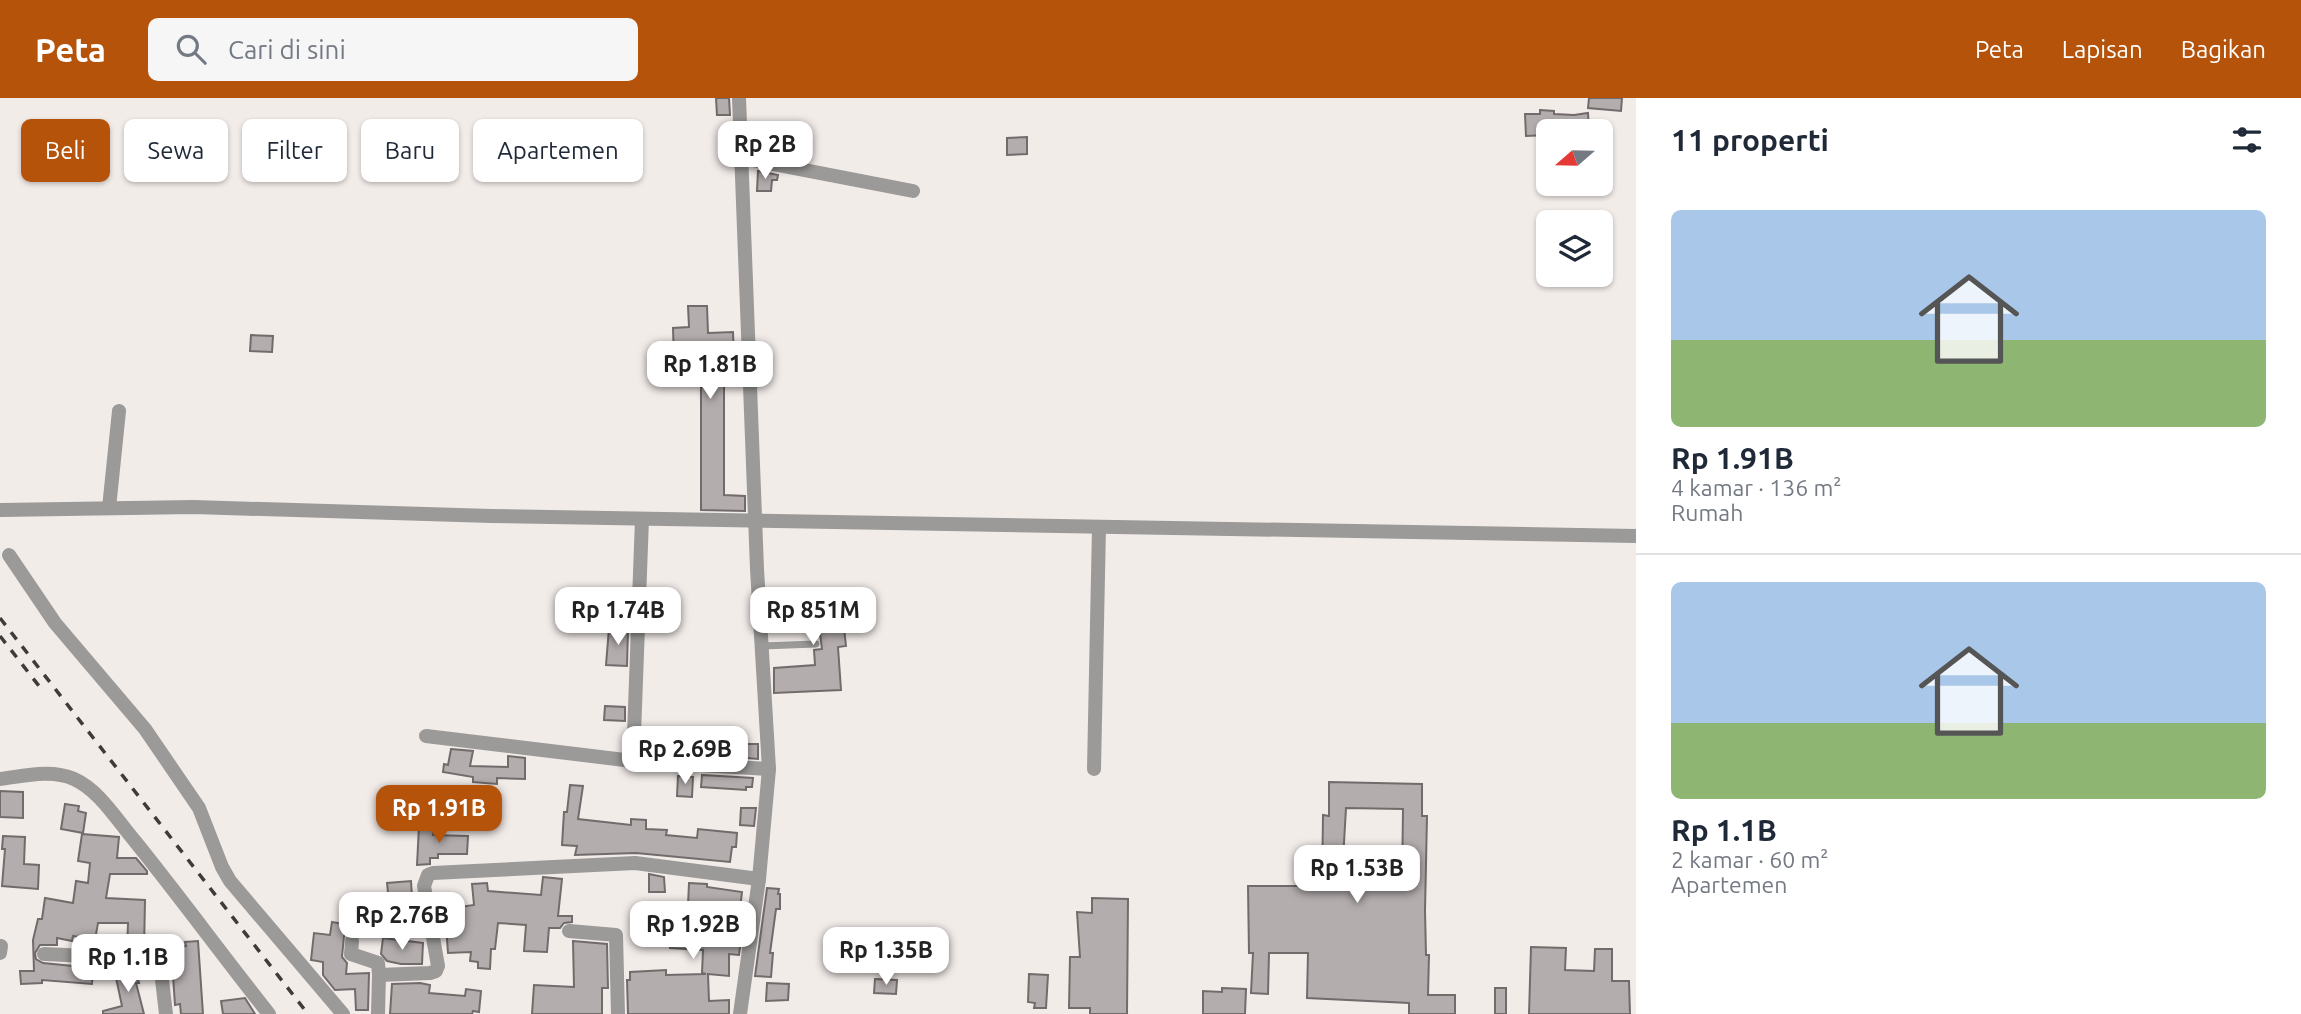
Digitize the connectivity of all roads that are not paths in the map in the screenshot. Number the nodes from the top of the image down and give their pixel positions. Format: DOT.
graph roads {
  1 [pos="739,98"];
  2 [pos="742,158"];
  3 [pos="913,191"];
  4 [pos="119,411"];
  5 [pos="109,508"];
  6 [pos="0,510"];
  7 [pos="642,519"];
  8 [pos="757,521"];
  9 [pos="1099,527"];
  10 [pos="1636,536"];
  11 [pos="9,555"];
  12 [pos="816,644"];
  13 [pos="762,646"];
  14 [pos="426,736"];
  15 [pos="633,761"];
  16 [pos="769,769"];
  17 [pos="1094,769"];
  18 [pos="0,779"];
  19 [pos="759,879"];
  20 [pos="569,931"];
  21 [pos="352,941"];
  22 [pos="1,946"];
  23 [pos="0,953"];
  24 [pos="44,954"];
  25 [pos="379,975"];
  26 [pos="166,1014"];
  27 [pos="269,1014"];
  28 [pos="344,1014"];
  29 [pos="378,1014"];
  30 [pos="618,1014"];
  31 [pos="740,1014"];
  1 -- 2 [label="street"];
  2 -- 3 [label="street"];
  2 -- 8 [label="street"];
  4 -- 5 [label="street"];
  5 -- 6 [label="street"];
  5 -- 7 [label="street"];
  7 -- 8 [label="street"];
  7 -- 15 [label="street"];
  8 -- 9 [label="street"];
  8 -- 13 [label="street"];
  9 -- 10 [label="street"];
  9 -- 17 [label="street"];
  11 -- 28 [label="street"];
  12 -- 13 [label="lane"];
  13 -- 16 [label="street"];
  14 -- 15 [label="street"];
  15 -- 16 [label="street"];
  16 -- 19 [label="street"];
  18 -- 27 [label="street"];
  19 -- 25 [label="street"];
  19 -- 31 [label="street"];
  20 -- 30 [label="street"];
  21 -- 25 [label="street"];
  22 -- 23 [label="street"];
  24 -- 26 [label="street"];
  25 -- 29 [label="street"];
}
